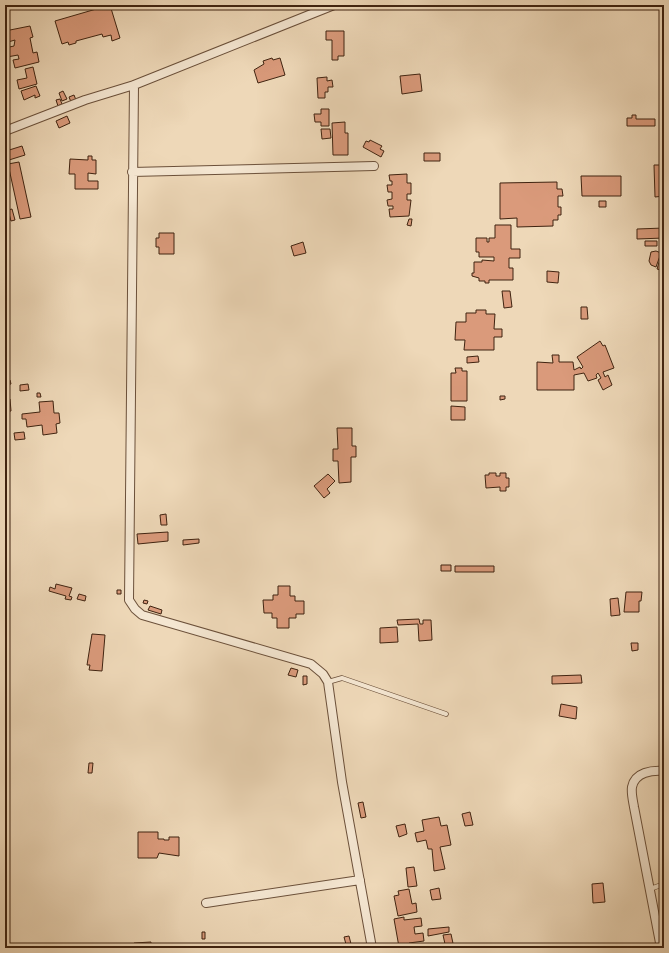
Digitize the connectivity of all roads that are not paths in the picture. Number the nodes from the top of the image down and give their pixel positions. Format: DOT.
graph roads {
  1 [pos="334,5"];
  2 [pos="134,85"];
  3 [pos="5,131"];
  4 [pos="374,166"];
  5 [pos="132,172"];
  6 [pos="328,682"];
  7 [pos="446,714"];
  8 [pos="664,771"];
  9 [pos="360,880"];
  10 [pos="664,884"];
  11 [pos="650,890"];
  12 [pos="206,903"];
  13 [pos="372,948"];
  14 [pos="661,948"];
  1 -- 2 [label="street"];
  2 -- 3 [label="street"];
  2 -- 5 [label="street"];
  4 -- 5 [label="street"];
  5 -- 6 [label="street"];
  6 -- 7 [label="lane"];
  6 -- 9 [label="street"];
  8 -- 11 [label="street"];
  9 -- 12 [label="street"];
  9 -- 13 [label="street"];
  10 -- 11 [label="lane"];
  11 -- 14 [label="street"];
}
